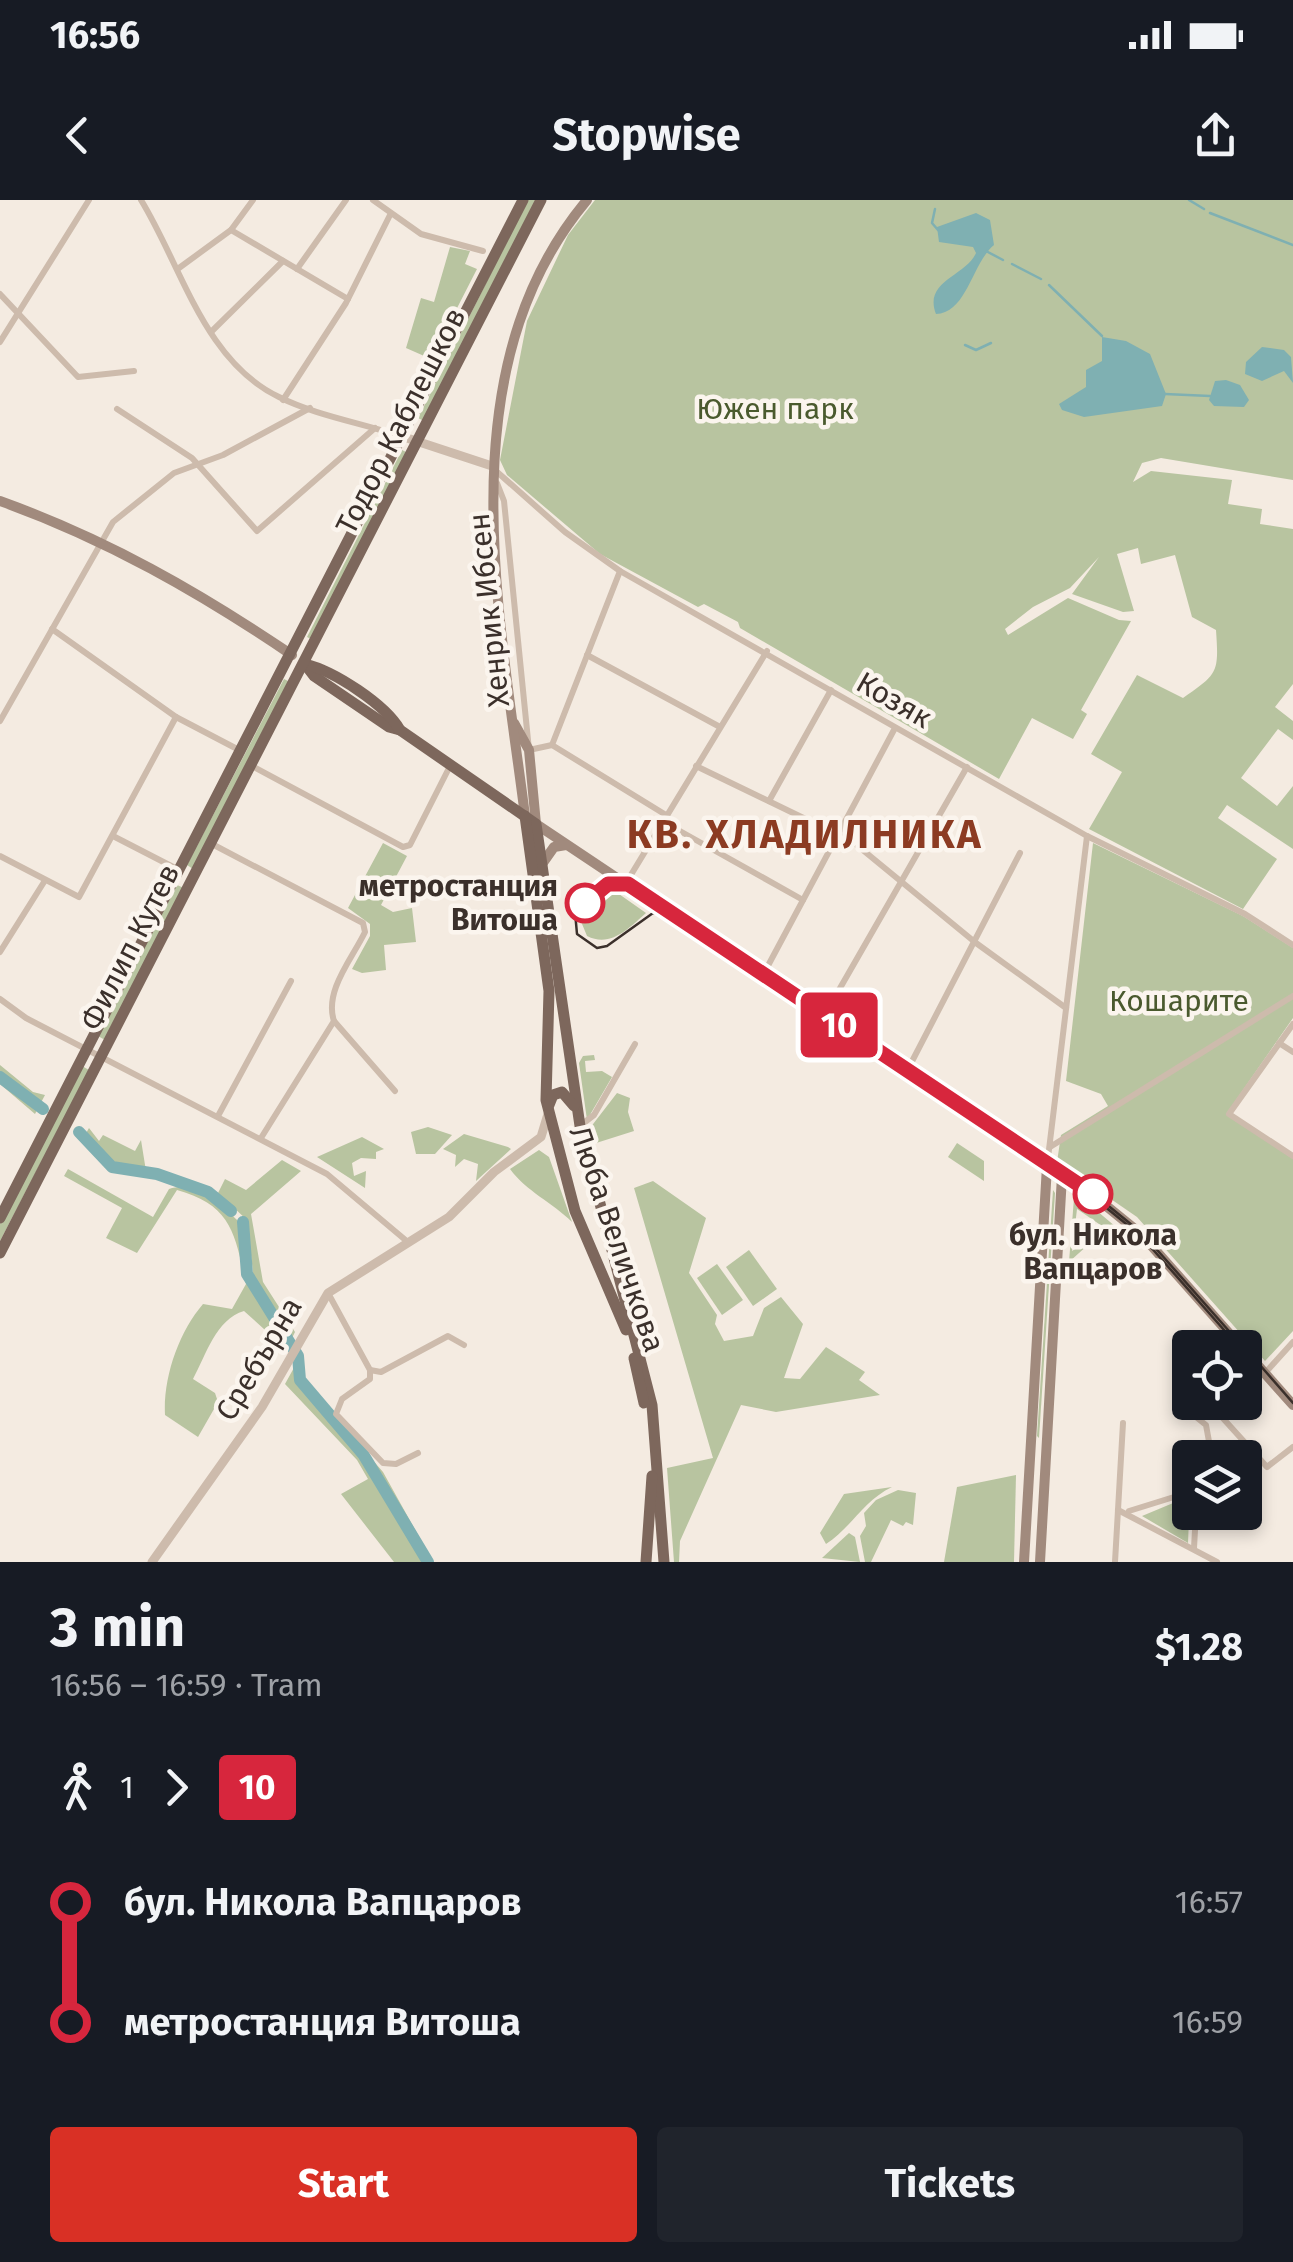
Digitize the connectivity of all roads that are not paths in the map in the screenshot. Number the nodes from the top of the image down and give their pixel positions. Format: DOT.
graph roads {
  1 [pos="88,200"];
  2 [pos="141,200"];
  3 [pos="253,200"];
  4 [pos="346,200"];
  5 [pos="372,200"];
  6 [pos="523,200"];
  7 [pos="541,200"];
  8 [pos="587,200"];
  9 [pos="390,216"];
  10 [pos="231,230"];
  11 [pos="483,251"];
  12 [pos="283,261"];
  13 [pos="179,268"];
  14 [pos="297,270"];
  15 [pos="0,294"];
  16 [pos="348,299"];
  17 [pos="18,312"];
  18 [pos="211,332"];
  19 [pos="0,342"];
  20 [pos="134,371"];
  21 [pos="282,400"];
  22 [pos="310,408"];
  23 [pos="117,410"];
  24 [pos="376,427"];
  25 [pos="404,437"];
  26 [pos="420,443"];
  27 [pos="197,465"];
  28 [pos="492,466"];
  29 [pos="0,501"];
  30 [pos="102,542"];
  31 [pos="620,571"];
  32 [pos="52,630"];
  33 [pos="766,651"];
  34 [pos="292,655"];
  35 [pos="587,655"];
  36 [pos="305,664"];
  37 [pos="831,690"];
  38 [pos="176,717"];
  39 [pos="0,720"];
  40 [pos="514,723"];
  41 [pos="720,727"];
  42 [pos="895,728"];
  43 [pos="552,745"];
  44 [pos="528,750"];
  45 [pos="242,752"];
  46 [pos="451,765"];
  47 [pos="252,766"];
  48 [pos="696,766"];
  49 [pos="967,767"];
  50 [pos="769,802"];
  51 [pos="664,818"];
  52 [pos="531,820"];
  53 [pos="838,834"];
  54 [pos="113,836"];
  55 [pos="1086,836"];
  56 [pos="212,844"];
  57 [pos="567,845"];
  58 [pos="1020,853"];
  59 [pos="0,856"];
  60 [pos="542,864"];
  61 [pos="180,871"];
  62 [pos="901,880"];
  63 [pos="44,882"];
  64 [pos="626,884"];
  65 [pos="803,900"];
  66 [pos="976,943"];
  67 [pos="1293,945"];
  68 [pos="0,952"];
  69 [pos="762,976"];
  70 [pos="291,981"];
  71 [pos="1293,996"];
  72 [pos="0,999"];
  73 [pos="1066,1008"];
  74 [pos="824,1017"];
  75 [pos="334,1021"];
  76 [pos="1293,1024"];
  77 [pos="1279,1043"];
  78 [pos="635,1044"];
  79 [pos="88,1049"];
  80 [pos="1293,1052"];
  81 [pos="102,1056"];
  82 [pos="906,1072"];
  83 [pos="395,1091"];
  84 [pos="576,1110"];
  85 [pos="548,1112"];
  86 [pos="218,1116"];
  87 [pos="580,1126"];
  88 [pos="261,1138"];
  89 [pos="534,1142"];
  90 [pos="1049,1148"];
  91 [pos="556,1150"];
  92 [pos="1293,1156"];
  93 [pos="588,1166"];
  94 [pos="1047,1166"];
  95 [pos="564,1172"];
  96 [pos="1062,1176"];
  97 [pos="0,1218"];
  98 [pos="410,1244"];
  99 [pos="0,1253"];
  100 [pos="328,1293"];
  101 [pos="1227,1330"];
  102 [pos="1293,1342"];
  103 [pos="464,1346"];
  104 [pos="370,1370"];
  105 [pos="1262,1370"];
  106 [pos="1265,1373"];
  107 [pos="1293,1406"];
  108 [pos="1123,1423"];
  109 [pos="1209,1440"];
  110 [pos="1243,1440"];
  111 [pos="1293,1447"];
  112 [pos="1030,1449"];
  113 [pos="1046,1450"];
  114 [pos="418,1453"];
  115 [pos="1262,1461"];
  116 [pos="1172,1498"];
  117 [pos="1118,1510"];
  118 [pos="1128,1511"];
  119 [pos="1195,1530"];
  120 [pos="1194,1548"];
  121 [pos="152,1562"];
  122 [pos="655,1562"];
  123 [pos="1024,1562"];
  124 [pos="1040,1562"];
  125 [pos="1116,1562"];
  126 [pos="1217,1562"];
  1 -- 17 [label="street"];
  2 -- 13 [label="street"];
  3 -- 10 [label="street"];
  4 -- 14 [label="street"];
  5 -- 9 [label="street"];
  6 -- 25 [label="main road, Тодор Каблешков"];
  7 -- 26 [label="main road, Тодор Каблешков"];
  8 -- 28 [label="main road, Хенрик Ибсен"];
  9 -- 11 [label="street"];
  9 -- 16 [label="street"];
  10 -- 12 [label="street"];
  10 -- 13 [label="street"];
  12 -- 14 [label="street"];
  12 -- 18 [label="street"];
  13 -- 18 [label="street"];
  14 -- 16 [label="street"];
  15 -- 17 [label="street"];
  16 -- 21 [label="street"];
  17 -- 19 [label="street"];
  17 -- 20 [label="street"];
  18 -- 21 [label="street"];
  21 -- 22 [label="street"];
  22 -- 24 [label="street"];
  22 -- 27 [label="street"];
  23 -- 27 [label="street"];
  24 -- 25 [label="street"];
  24 -- 27 [label="street"];
  25 -- 26 [label="street"];
  25 -- 34 [label="main road, Тодор Каблешков"];
  26 -- 28 [label="street"];
  26 -- 36 [label="main road, Тодор Каблешков"];
  27 -- 30 [label="street"];
  28 -- 31 [label="street, Козяк"];
  28 -- 40 [label="main road, Хенрик Ибсен"];
  28 -- 44 [label="street, Хенрик Ибсен"];
  29 -- 30 [label="main road"];
  30 -- 32 [label="street"];
  30 -- 34 [label="main road"];
  31 -- 33 [label="street, Козяк"];
  31 -- 35 [label="street"];
  32 -- 38 [label="street"];
  32 -- 39 [label="street"];
  33 -- 37 [label="street, Козяк"];
  33 -- 41 [label="street"];
  34 -- 36 [label="main road"];
  34 -- 45 [label="main road, Филип Кутев"];
  35 -- 41 [label="street"];
  35 -- 43 [label="street"];
  36 -- 46 [label="main road"];
  36 -- 47 [label="main road, Филип Кутев"];
  37 -- 42 [label="street, Козяк"];
  37 -- 50 [label="street"];
  38 -- 45 [label="street"];
  38 -- 54 [label="street"];
  40 -- 44 [label="main road, Хенрик Ибсен"];
  40 -- 52 [label="main road, Хенрик Ибсен"];
  41 -- 48 [label="street"];
  42 -- 49 [label="street, Козяк"];
  42 -- 53 [label="street"];
  43 -- 44 [label="street"];
  43 -- 51 [label="street"];
  44 -- 52 [label="main road, Хенрик Ибсен"];
  45 -- 61 [label="main road, Филип Кутев"];
  46 -- 47 [label="street"];
  46 -- 52 [label="main road"];
  47 -- 56 [label="main road, Филип Кутев"];
  48 -- 50 [label="street"];
  48 -- 51 [label="street"];
  49 -- 55 [label="street, Козяк"];
  49 -- 62 [label="street"];
  50 -- 53 [label="street"];
  51 -- 64 [label="street"];
  51 -- 65 [label="street"];
  52 -- 57 [label="main road"];
  52 -- 60 [label="main road"];
  52 -- 85 [label="main road, Сребърна"];
  53 -- 62 [label="street"];
  53 -- 65 [label="street"];
  54 -- 61 [label="street"];
  54 -- 63 [label="street"];
  55 -- 67 [label="street, Козяк"];
  55 -- 73 [label="street"];
  56 -- 75 [label="street"];
  56 -- 81 [label="main road, Филип Кутев"];
  57 -- 60 [label="main road"];
  57 -- 64 [label="main road"];
  58 -- 66 [label="street"];
  59 -- 63 [label="street"];
  60 -- 84 [label="main road"];
  61 -- 79 [label="main road, Филип Кутев"];
  62 -- 66 [label="street"];
  62 -- 74 [label="street"];
  63 -- 68 [label="street"];
  64 -- 69 [label="main road"];
  65 -- 69 [label="street"];
  66 -- 73 [label="street"];
  66 -- 82 [label="street"];
  69 -- 74 [label="main road"];
  70 -- 86 [label="street"];
  71 -- 90 [label="street"];
  72 -- 79 [label="street"];
  73 -- 90 [label="street"];
  74 -- 82 [label="main road"];
  75 -- 83 [label="street"];
  75 -- 88 [label="street"];
  76 -- 77 [label="street"];
  77 -- 80 [label="street"];
  77 -- 92 [label="street"];
  78 -- 87 [label="street"];
  79 -- 81 [label="street"];
  79 -- 97 [label="main road, Филип Кутев"];
  81 -- 86 [label="street"];
  81 -- 99 [label="main road, Филип Кутев"];
  82 -- 94 [label="main road"];
  84 -- 85 [label="main road"];
  84 -- 87 [label="main road"];
  85 -- 89 [label="street, Сребърна"];
  85 -- 91 [label="main road, Люба Величкова"];
  86 -- 88 [label="street"];
  87 -- 93 [label="main road, Люба Величкова"];
  88 -- 98 [label="street"];
  89 -- 91 [label="street"];
  89 -- 98 [label="street, Сребърна"];
  90 -- 94 [label="street"];
  91 -- 95 [label="main road, Люба Величкова"];
  93 -- 95 [label="main road"];
  93 -- 122 [label="main road, Люба Величкова"];
  94 -- 96 [label="main road"];
  94 -- 112 [label="main road"];
  95 -- 122 [label="main road, Люба Величкова"];
  96 -- 101 [label="main road"];
  96 -- 113 [label="main road"];
  98 -- 100 [label="street, Сребърна"];
  100 -- 104 [label="street"];
  100 -- 121 [label="street, Сребърна"];
  102 -- 106 [label="street"];
  103 -- 104 [label="street"];
  104 -- 114 [label="street"];
  105 -- 106 [label="main road"];
  106 -- 107 [label="main road"];
  108 -- 117 [label="street"];
  109 -- 110 [label="street"];
  111 -- 115 [label="street"];
  112 -- 113 [label="main road"];
  112 -- 123 [label="main road"];
  113 -- 124 [label="main road"];
  116 -- 118 [label="street"];
  117 -- 118 [label="street"];
  117 -- 125 [label="street"];
  118 -- 120 [label="street"];
  119 -- 120 [label="street"];
  120 -- 126 [label="street"];
}
